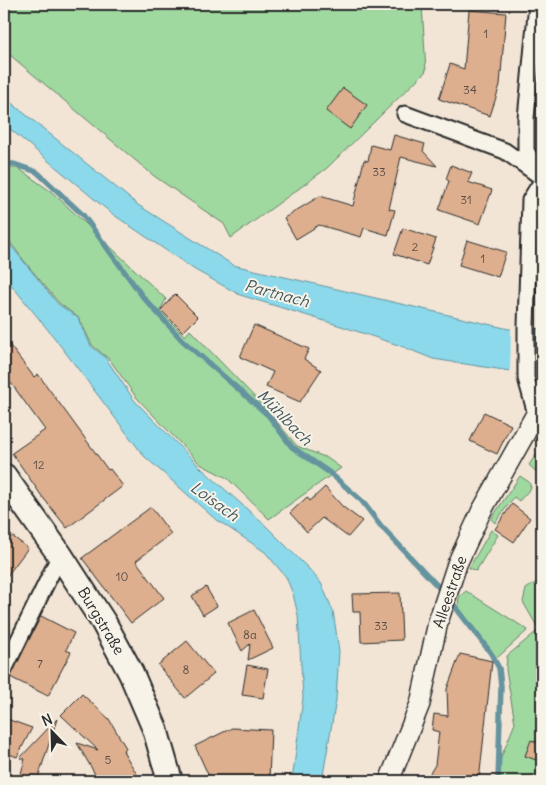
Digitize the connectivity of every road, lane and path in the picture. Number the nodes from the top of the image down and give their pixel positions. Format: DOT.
graph roads {
  1 [pos="537,4"];
  2 [pos="542,5"];
  3 [pos="405,114"];
  4 [pos="542,179"];
  5 [pos="539,412"];
  6 [pos="4,476"];
  7 [pos="60,554"];
  8 [pos="4,670"];
  9 [pos="170,781"];
  10 [pos="389,781"];
  1 -- 2 [label="street"];
  1 -- 4 [label="street"];
  3 -- 4 [label="street"];
  4 -- 5 [label="street"];
  5 -- 10 [label="street, Alleestraße"];
  6 -- 7 [label="main road, Burgstraße"];
  7 -- 8 [label="street"];
  7 -- 9 [label="main road, Burgstraße"];
}
